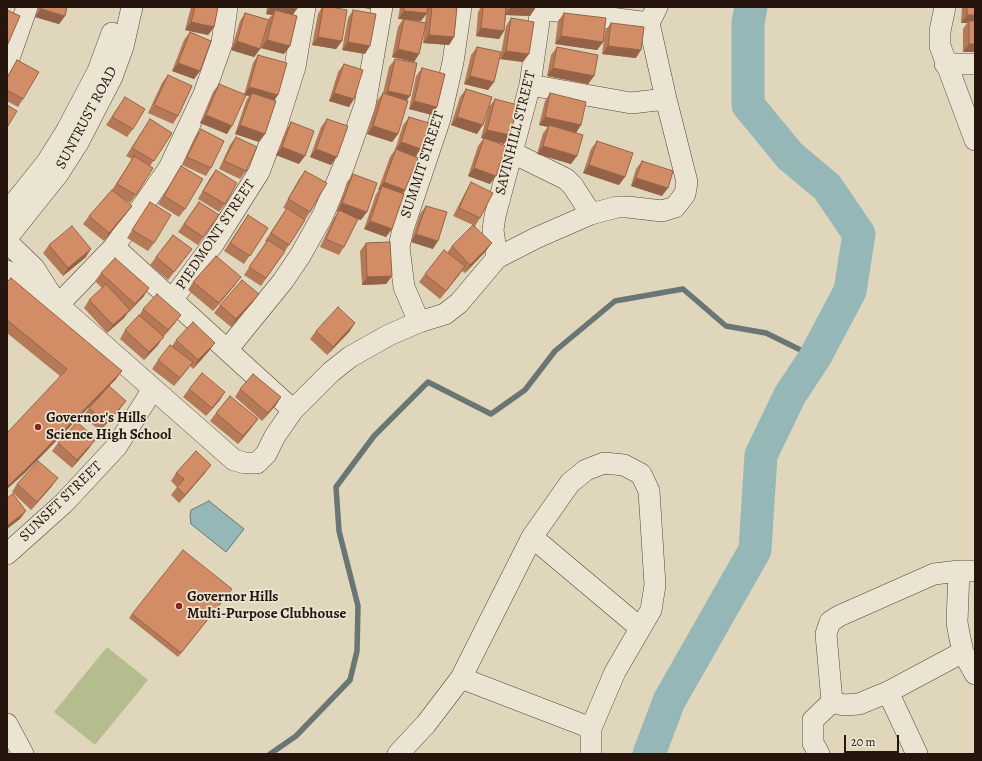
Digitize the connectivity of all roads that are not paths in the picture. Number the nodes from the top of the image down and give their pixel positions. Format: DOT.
graph roads {
  1 [pos="27,7"];
  2 [pos="118,7"];
  3 [pos="132,7"];
  4 [pos="227,7"];
  5 [pos="304,7"];
  6 [pos="382,7"];
  7 [pos="461,7"];
  8 [pos="945,7"];
  9 [pos="541,8"];
  10 [pos="653,15"];
  11 [pos="7,64"];
  12 [pos="945,64"];
  13 [pos="975,64"];
  14 [pos="530,85"];
  15 [pos="666,99"];
  16 [pos="975,140"];
  17 [pos="513,153"];
  18 [pos="7,212"];
  19 [pos="591,214"];
  20 [pos="7,238"];
  21 [pos="7,242"];
  22 [pos="114,247"];
  23 [pos="497,258"];
  24 [pos="7,271"];
  25 [pos="172,300"];
  26 [pos="58,305"];
  27 [pos="419,322"];
  28 [pos="226,350"];
  29 [pos="154,388"];
  30 [pos="293,410"];
  31 [pos="532,537"];
  32 [pos="7,554"];
  33 [pos="967,571"];
  34 [pos="639,627"];
  35 [pos="963,652"];
  36 [pos="975,674"];
  37 [pos="461,678"];
  38 [pos="888,692"];
  39 [pos="832,702"];
  40 [pos="7,724"];
  41 [pos="591,728"];
  42 [pos="24,754"];
  43 [pos="398,754"];
  44 [pos="591,754"];
  45 [pos="819,754"];
  46 [pos="917,754"];
  1 -- 11 [label="street"];
  2 -- 18 [label="street, SUNTRUST ROAD"];
  3 -- 20 [label="street, SUNTRUST ROAD"];
  4 -- 22 [label="street"];
  5 -- 25 [label="street, PIEDMONT STREET"];
  6 -- 28 [label="street"];
  7 -- 27 [label="street, SUMMIT STREET"];
  8 -- 12 [label="street"];
  9 -- 10 [label="street"];
  9 -- 14 [label="street, SAVINHILL STREET"];
  10 -- 15 [label="street"];
  12 -- 13 [label="street"];
  12 -- 16 [label="street"];
  14 -- 15 [label="street"];
  14 -- 17 [label="street, SAVINHILL STREET"];
  15 -- 19 [label="street"];
  17 -- 19 [label="street"];
  17 -- 23 [label="street, SAVINHILL STREET"];
  19 -- 23 [label="street"];
  21 -- 26 [label="street"];
  22 -- 25 [label="street"];
  22 -- 26 [label="street"];
  23 -- 27 [label="street"];
  24 -- 26 [label="street"];
  25 -- 28 [label="street"];
  26 -- 29 [label="street"];
  27 -- 30 [label="street"];
  28 -- 30 [label="street"];
  29 -- 30 [label="street"];
  29 -- 32 [label="street, SUNSET STREET"];
  31 -- 34 [label="street"];
  31 -- 34 [label="street"];
  31 -- 37 [label="street"];
  33 -- 35 [label="street"];
  33 -- 39 [label="street"];
  34 -- 41 [label="street"];
  35 -- 36 [label="street"];
  35 -- 38 [label="street"];
  37 -- 41 [label="street"];
  37 -- 43 [label="street"];
  38 -- 39 [label="street"];
  38 -- 46 [label="street"];
  39 -- 45 [label="street"];
  40 -- 42 [label="street"];
  41 -- 44 [label="street"];
}
